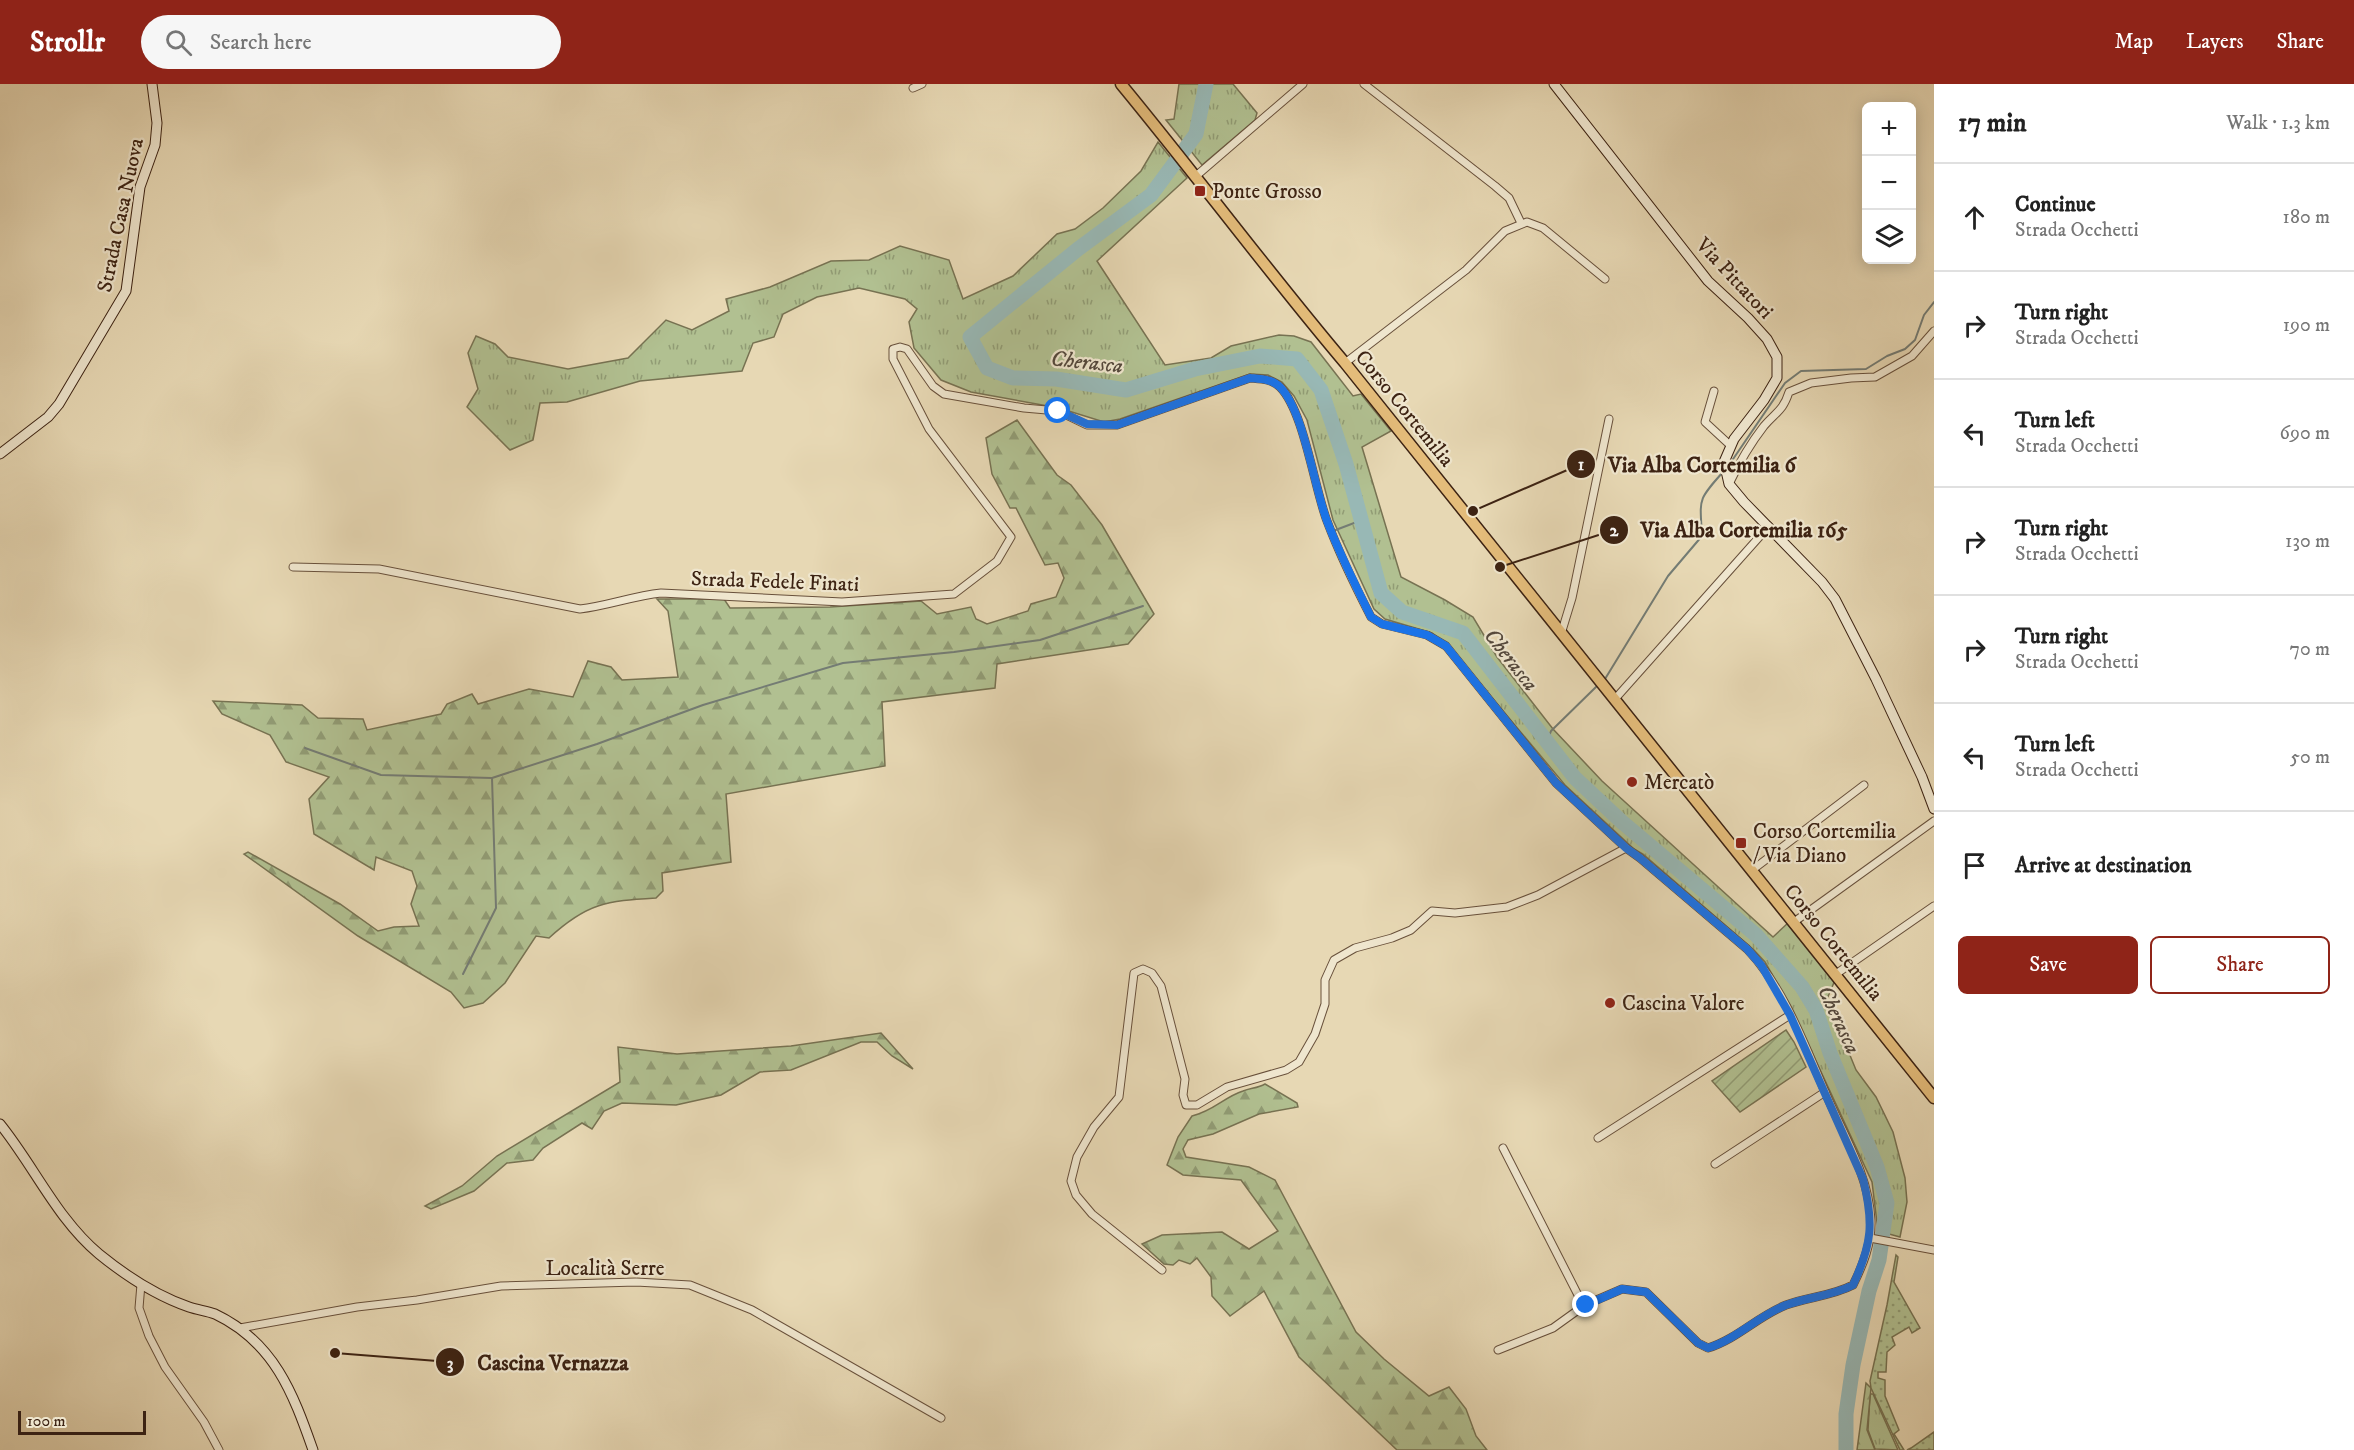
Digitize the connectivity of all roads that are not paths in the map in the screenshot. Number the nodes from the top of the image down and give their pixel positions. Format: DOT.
graph roads {
  1 [pos="152,84"];
  2 [pos="922,84"];
  3 [pos="1121,84"];
  4 [pos="1303,84"];
  5 [pos="1364,84"];
  6 [pos="1554,84"];
  7 [pos="913,88"];
  8 [pos="1195,174"];
  9 [pos="1521,223"];
  10 [pos="1605,279"];
  11 [pos="1934,331"];
  12 [pos="1345,363"];
  13 [pos="1714,391"];
  14 [pos="1609,419"];
  15 [pos="1731,446"];
  16 [pos="0,454"];
  17 [pos="1728,479"];
  18 [pos="1769,526"];
  19 [pos="293,567"];
  20 [pos="1561,634"];
  21 [pos="1615,699"];
  22 [pos="1864,785"];
  23 [pos="1934,809"];
  24 [pos="1934,821"];
  25 [pos="1626,848"];
  26 [pos="1751,871"];
  27 [pos="1934,906"];
  28 [pos="1794,922"];
  29 [pos="1836,974"];
  30 [pos="1790,1015"];
  31 [pos="1825,1092"];
  32 [pos="1934,1098"];
  33 [pos="0,1124"];
  34 [pos="1598,1138"];
  35 [pos="1503,1148"];
  36 [pos="1715,1164"];
  37 [pos="1870,1238"];
  38 [pos="1934,1251"];
  39 [pos="1162,1270"];
  40 [pos="141,1284"];
  41 [pos="1586,1305"];
  42 [pos="240,1328"];
  43 [pos="1498,1350"];
  44 [pos="940,1418"];
  45 [pos="219,1450"];
  46 [pos="313,1450"];
  1 -- 16 [label="street, Strada Casa Nuova"];
  2 -- 7 [label="street"];
  3 -- 8 [label="main road, Corso Cortemilia"];
  4 -- 8 [label="street"];
  5 -- 9 [label="street"];
  6 -- 15 [label="street, Via Pittatori"];
  8 -- 12 [label="main road, Corso Cortemilia"];
  9 -- 10 [label="street"];
  9 -- 12 [label="street"];
  11 -- 17 [label="street"];
  12 -- 20 [label="main road, Corso Cortemilia"];
  13 -- 15 [label="street"];
  14 -- 20 [label="street"];
  15 -- 17 [label="street, Via Pittatori"];
  17 -- 18 [label="street"];
  18 -- 21 [label="street"];
  18 -- 23 [label="street"];
  19 -- 25 [label="street, Strada Fedele Finati"];
  20 -- 21 [label="main road, Corso Cortemilia"];
  21 -- 26 [label="main road, Corso Cortemilia"];
  22 -- 26 [label="street"];
  24 -- 28 [label="street"];
  25 -- 30 [label="street"];
  25 -- 39 [label="street"];
  26 -- 28 [label="main road, Corso Cortemilia"];
  27 -- 29 [label="street"];
  28 -- 29 [label="main road, Corso Cortemilia"];
  29 -- 32 [label="main road, Corso Cortemilia"];
  30 -- 31 [label="street"];
  30 -- 34 [label="street"];
  31 -- 36 [label="street"];
  31 -- 37 [label="street"];
  33 -- 40 [label="street"];
  35 -- 41 [label="street"];
  37 -- 38 [label="street"];
  37 -- 41 [label="street"];
  40 -- 42 [label="street"];
  40 -- 45 [label="street"];
  41 -- 43 [label="street"];
  42 -- 44 [label="street, Località Serre"];
  42 -- 46 [label="street"];
}
